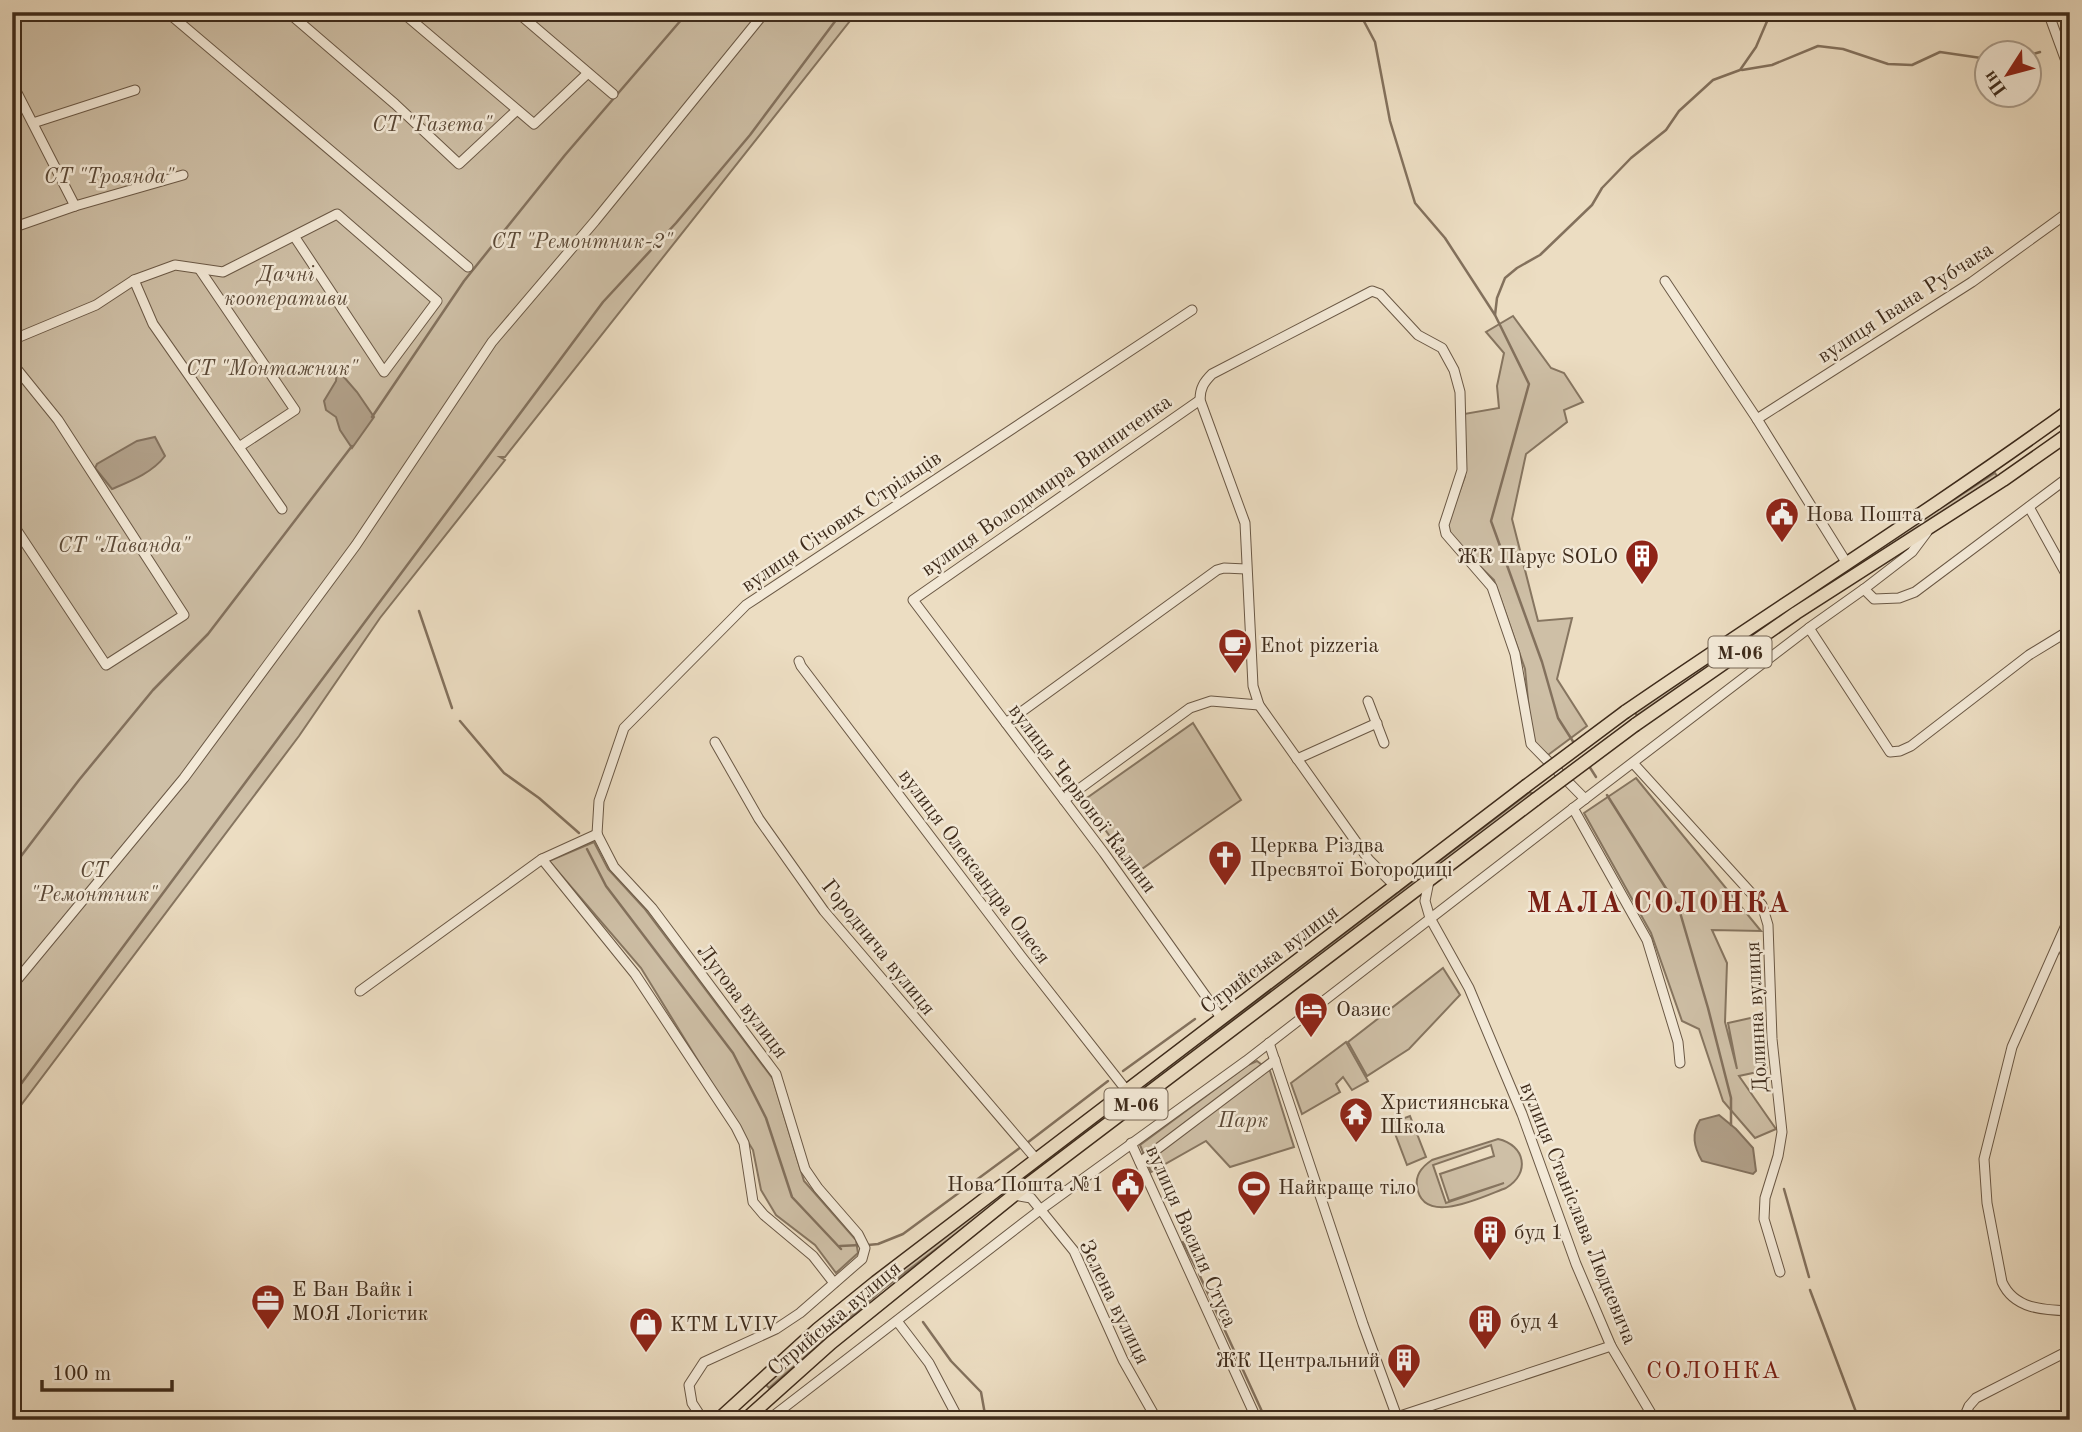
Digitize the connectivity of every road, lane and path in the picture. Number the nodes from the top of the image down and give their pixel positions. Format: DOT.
graph roads {
  1 [pos="167,12"];
  2 [pos="288,12"];
  3 [pos="402,12"];
  4 [pos="517,12"];
  5 [pos="765,12"];
  6 [pos="2048,12"];
  7 [pos="2070,72"];
  8 [pos="588,73"];
  9 [pos="12,83"];
  10 [pos="135,90"];
  11 [pos="613,94"];
  12 [pos="517,110"];
  13 [pos="33,123"];
  14 [pos="183,175"];
  15 [pos="75,206"];
  16 [pos="2070,211"];
  17 [pos="12,228"];
  18 [pos="294,236"];
  19 [pos="468,267"];
  20 [pos="200,270"];
  21 [pos="134,280"];
  22 [pos="1665,281"];
  23 [pos="1192,310"];
  24 [pos="12,340"];
  25 [pos="12,363"];
  26 [pos="1200,400"];
  27 [pos="2070,410"];
  28 [pos="1757,419"];
  29 [pos="2070,433"];
  30 [pos="239,447"];
  31 [pos="2070,476"];
  32 [pos="2029,507"];
  33 [pos="282,509"];
  34 [pos="12,523"];
  35 [pos="1932,526"];
  36 [pos="1846,562"];
  37 [pos="1246,569"];
  38 [pos="2070,581"];
  39 [pos="1864,589"];
  40 [pos="913,600"];
  41 [pos="1809,628"];
  42 [pos="2070,630"];
  43 [pos="799,661"];
  44 [pos="1368,701"];
  45 [pos="1259,705"];
  46 [pos="1006,723"];
  47 [pos="1377,723"];
  48 [pos="715,742"];
  49 [pos="1384,743"];
  50 [pos="1297,759"];
  51 [pos="1633,763"];
  52 [pos="1585,799"];
  53 [pos="1064,800"];
  54 [pos="1573,808"];
  55 [pos="597,834"];
  56 [pos="542,859"];
  57 [pos="1429,881"];
  58 [pos="1396,887"];
  59 [pos="1402,901"];
  60 [pos="1424,901"];
  61 [pos="2070,916"];
  62 [pos="1430,918"];
  63 [pos="2060,941"];
  64 [pos="2070,965"];
  65 [pos="12,986"];
  66 [pos="360,991"];
  67 [pos="1222,1019"];
  68 [pos="1269,1043"];
  69 [pos="1275,1060"];
  70 [pos="1680,1063"];
  71 [pos="1127,1091"];
  72 [pos="1131,1143"];
  73 [pos="1036,1158"];
  74 [pos="1140,1162"];
  75 [pos="1038,1177"];
  76 [pos="1014,1195"];
  77 [pos="1038,1207"];
  78 [pos="1780,1272"];
  79 [pos="834,1283"];
  80 [pos="2070,1311"];
  81 [pos="897,1321"];
  82 [pos="1611,1346"];
  83 [pos="2070,1350"];
  84 [pos="703,1420"];
  85 [pos="718,1420"];
  86 [pos="745,1420"];
  87 [pos="768,1420"];
  88 [pos="959,1420"];
  89 [pos="1157,1420"];
  90 [pos="1257,1420"];
  91 [pos="1656,1420"];
  92 [pos="1963,1420"];
  1 -- 19 [label="street"];
  2 -- 12 [label="street"];
  3 -- 12 [label="street"];
  4 -- 8 [label="street"];
  5 -- 65 [label="street"];
  6 -- 7 [label="street"];
  8 -- 11 [label="street"];
  8 -- 12 [label="street"];
  9 -- 13 [label="street"];
  10 -- 13 [label="street"];
  13 -- 15 [label="street"];
  14 -- 15 [label="street"];
  15 -- 17 [label="street"];
  16 -- 28 [label="street, вулиця Івана Рубчака"];
  18 -- 18 [label="street"];
  18 -- 20 [label="street"];
  20 -- 21 [label="street"];
  20 -- 30 [label="street"];
  21 -- 24 [label="street"];
  21 -- 30 [label="street"];
  22 -- 28 [label="street"];
  23 -- 55 [label="street, вулиця Січових Стрільців"];
  25 -- 34 [label="street"];
  26 -- 37 [label="street"];
  26 -- 40 [label="street, вулиця Володимира Винниченка"];
  26 -- 52 [label="street"];
  27 -- 36 [label="highway, Стрийська вулиця / М-06"];
  28 -- 36 [label="street"];
  29 -- 35 [label="highway, Стрийська вулиця / М-06"];
  30 -- 33 [label="street"];
  31 -- 32 [label="street"];
  32 -- 38 [label="street"];
  32 -- 39 [label="street"];
  35 -- 39 [label="street"];
  35 -- 57 [label="highway, Стрийська вулиця / М-06, bridge"];
  36 -- 58 [label="highway, Стрийська вулиця / М-06, bridge"];
  37 -- 45 [label="street"];
  37 -- 46 [label="street"];
  39 -- 41 [label="street"];
  40 -- 46 [label="street, вулиця Червоної Калини"];
  41 -- 42 [label="street"];
  41 -- 51 [label="street"];
  43 -- 71 [label="street, вулиця Олександра Олеся"];
  44 -- 47 [label="street"];
  45 -- 50 [label="street"];
  45 -- 53 [label="street"];
  46 -- 53 [label="street, вулиця Червоної Калини"];
  47 -- 49 [label="street"];
  47 -- 50 [label="street"];
  48 -- 73 [label="street, Городнича вулиця"];
  50 -- 58 [label="street"];
  51 -- 52 [label="street"];
  51 -- 78 [label="street, Долинна вулиця"];
  52 -- 54 [label="street"];
  53 -- 67 [label="street, вулиця Червоної Калини"];
  54 -- 62 [label="street"];
  54 -- 70 [label="street"];
  55 -- 56 [label="street"];
  55 -- 79 [label="street, Лугова вулиця"];
  56 -- 66 [label="street"];
  56 -- 79 [label="street"];
  57 -- 59 [label="highway, Стрийська вулиця / М-06"];
  57 -- 60 [label="street"];
  58 -- 67 [label="highway, Стрийська вулиця / М-06"];
  59 -- 60 [label="street"];
  59 -- 75 [label="highway, Стрийська вулиця / М-06"];
  60 -- 62 [label="street, вулиця Станіслава Людкевича"];
  61 -- 63 [label="street"];
  62 -- 68 [label="street"];
  62 -- 82 [label="street, вулиця Станіслава Людкевича"];
  63 -- 64 [label="street"];
  63 -- 80 [label="street"];
  67 -- 71 [label="highway, Стрийська вулиця / М-06"];
  68 -- 69 [label="street"];
  68 -- 72 [label="street"];
  69 -- 74 [label="street"];
  69 -- 82 [label="street"];
  71 -- 73 [label="highway, Стрийська вулиця / М-06"];
  72 -- 74 [label="street, вулиця Василя Стуса"];
  72 -- 77 [label="street"];
  73 -- 85 [label="highway, Стрийська вулиця / М-06"];
  74 -- 90 [label="street, вулиця Василя Стуса"];
  75 -- 76 [label="highway, Стрийська вулиця / М-06"];
  75 -- 77 [label="street"];
  76 -- 77 [label="street"];
  76 -- 86 [label="highway, Стрийська вулиця / М-06"];
  77 -- 81 [label="street"];
  77 -- 89 [label="street, Зелена вулиця"];
  79 -- 84 [label="street, Лугова вулиця"];
  81 -- 87 [label="street"];
  81 -- 88 [label="street"];
  82 -- 91 [label="street, вулиця Станіслава Людкевича"];
  83 -- 92 [label="street"];
}
